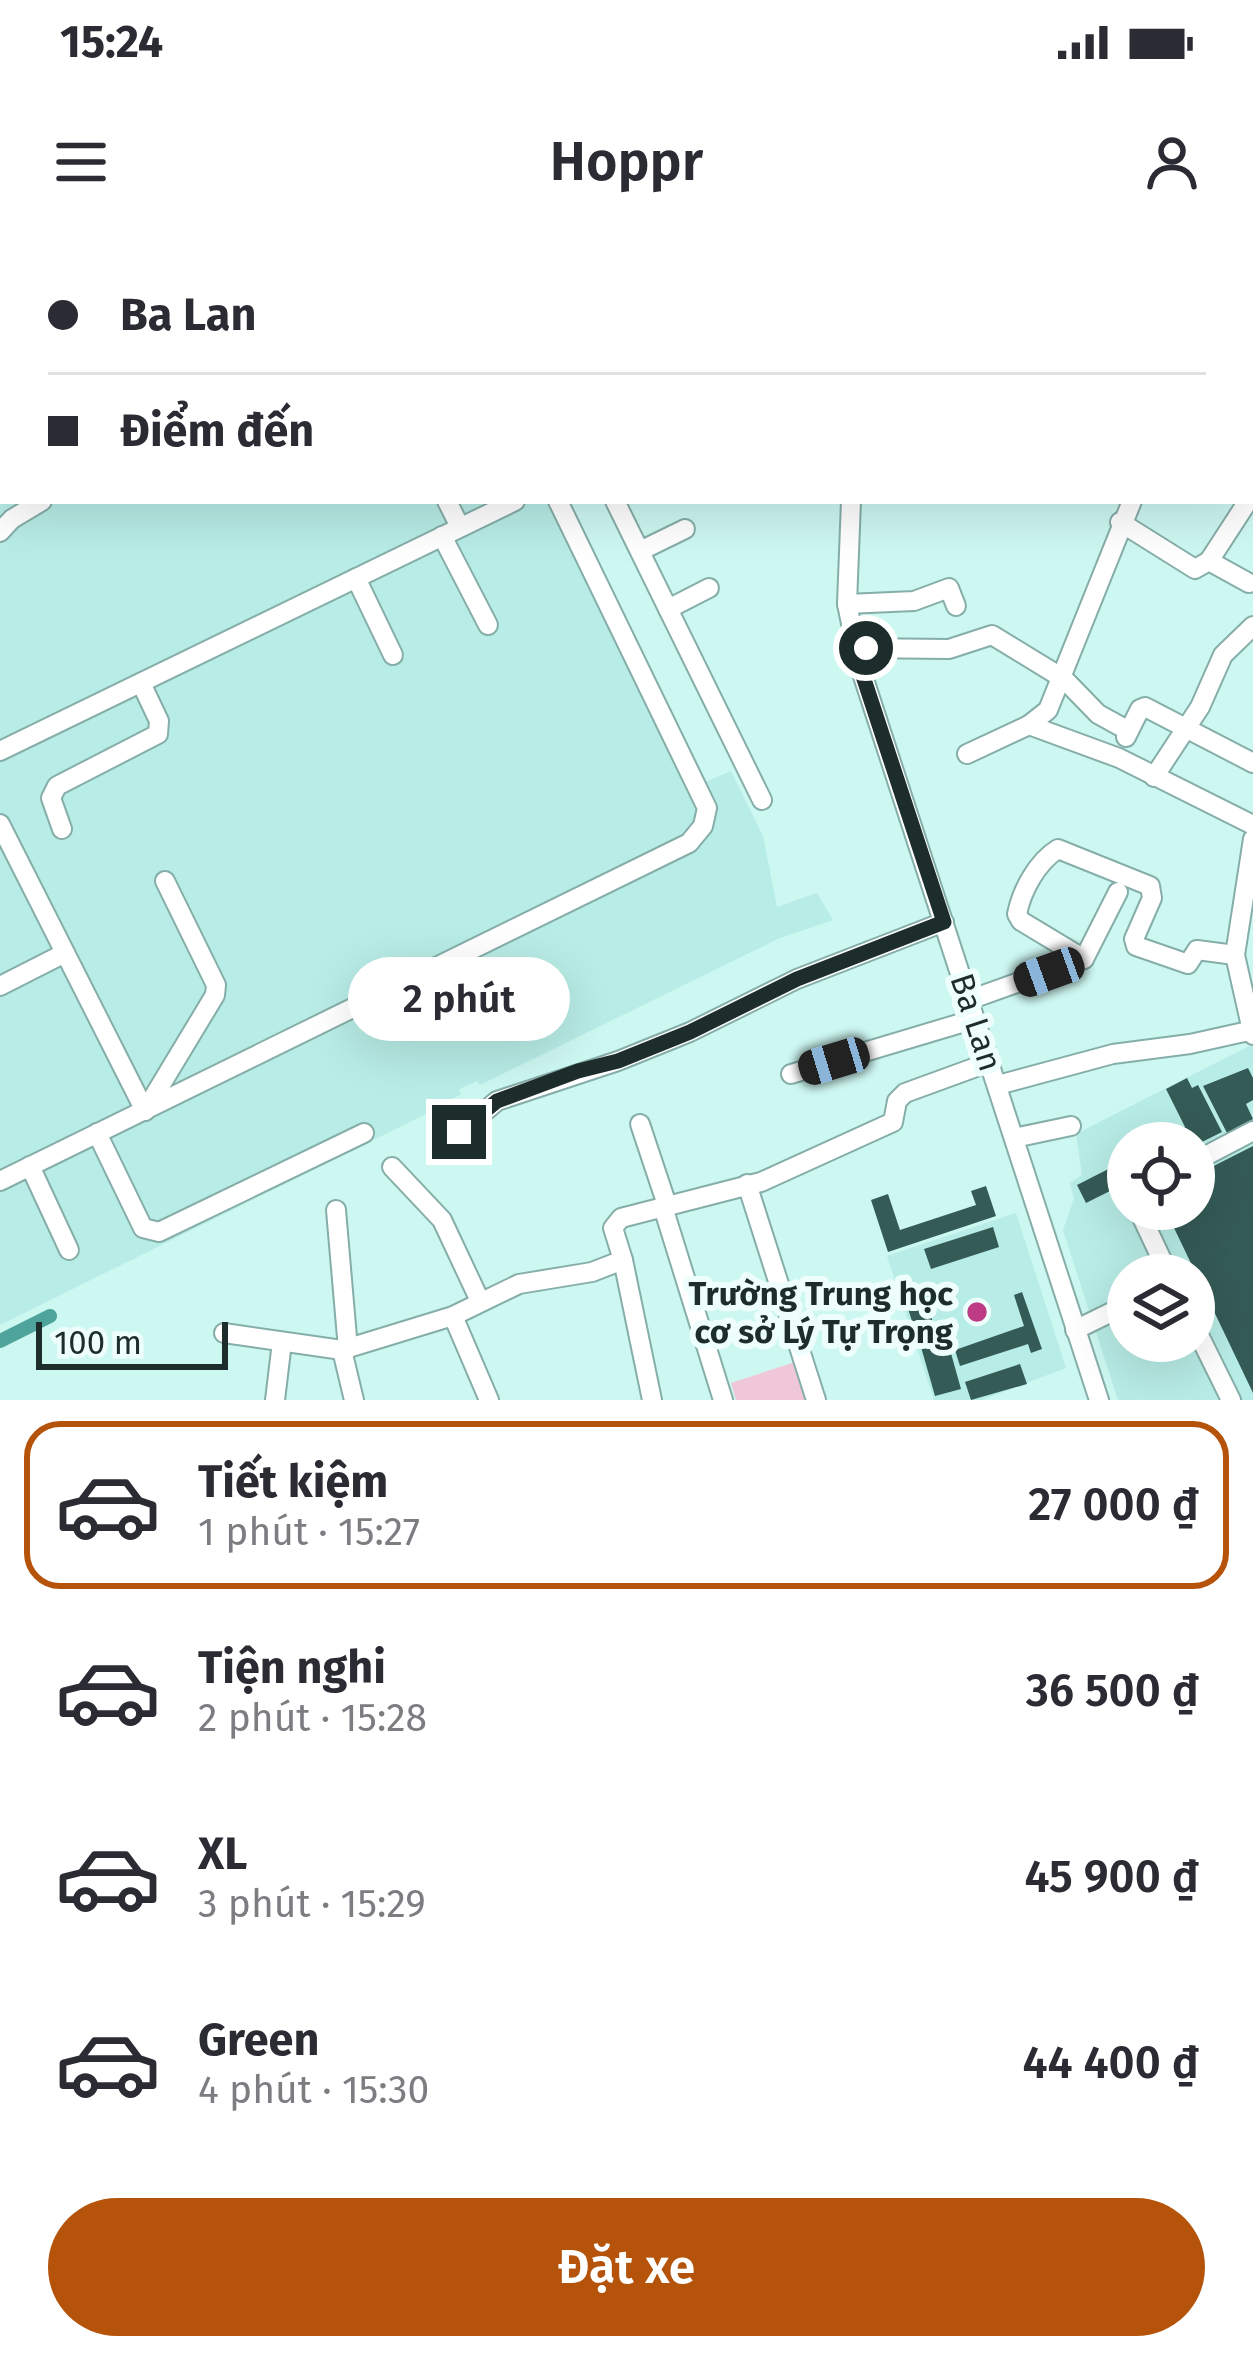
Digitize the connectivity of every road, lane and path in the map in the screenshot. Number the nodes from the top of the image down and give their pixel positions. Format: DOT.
graph roads {
  1 [pos="37,504"];
  2 [pos="447,504"];
  3 [pos="509,504"];
  4 [pos="559,504"];
  5 [pos="616,504"];
  6 [pos="851,504"];
  7 [pos="1130,504"];
  8 [pos="1246,504"];
  9 [pos="1120,522"];
  10 [pos="685,529"];
  11 [pos="0,532"];
  12 [pos="451,532"];
  13 [pos="640,551"];
  14 [pos="1209,561"];
  15 [pos="356,578"];
  16 [pos="1249,583"];
  17 [pos="709,588"];
  18 [pos="847,604"];
  19 [pos="956,606"];
  20 [pos="668,608"];
  21 [pos="488,625"];
  22 [pos="1253,626"];
  23 [pos="856,648"];
  24 [pos="394,655"];
  25 [pos="1064,679"];
  26 [pos="141,683"];
  27 [pos="1029,725"];
  28 [pos="1185,728"];
  29 [pos="1127,730"];
  30 [pos="0,751"];
  31 [pos="967,754"];
  32 [pos="1115,757"];
  33 [pos="1253,763"];
  34 [pos="1154,776"];
  35 [pos="761,800"];
  36 [pos="0,824"];
  37 [pos="1253,825"];
  38 [pos="62,829"];
  39 [pos="1253,839"];
  40 [pos="165,881"];
  41 [pos="1118,892"];
  42 [pos="944,922"];
  43 [pos="65,953"];
  44 [pos="1235,955"];
  45 [pos="1084,959"];
  46 [pos="0,986"];
  47 [pos="972,1009"];
  48 [pos="1252,1032"];
  49 [pos="990,1062"];
  50 [pos="791,1074"];
  51 [pos="998,1085"];
  52 [pos="145,1111"];
  53 [pos="640,1124"];
  54 [pos="1071,1126"];
  55 [pos="1253,1131"];
  56 [pos="459,1132"];
  57 [pos="97,1133"];
  58 [pos="364,1133"];
  59 [pos="1014,1138"];
  60 [pos="1215,1151"];
  61 [pos="30,1166"];
  62 [pos="392,1167"];
  63 [pos="0,1180"];
  64 [pos="747,1184"];
  65 [pos="665,1206"];
  66 [pos="336,1210"];
  67 [pos="69,1250"];
  68 [pos="623,1261"];
  69 [pos="480,1301"];
  70 [pos="1107,1314"];
  71 [pos="452,1316"];
  72 [pos="1075,1330"];
  73 [pos="224,1333"];
  74 [pos="282,1342"];
  75 [pos="345,1350"];
  76 [pos="1212,1362"];
  77 [pos="649,1399"];
  78 [pos="275,1400"];
  79 [pos="354,1400"];
  80 [pos="489,1400"];
  81 [pos="723,1400"];
  82 [pos="816,1400"];
  83 [pos="1099,1400"];
  84 [pos="1231,1400"];
  1 -- 11 [label="street"];
  2 -- 12 [label="street"];
  3 -- 12 [label="street"];
  4 -- 52 [label="street"];
  5 -- 13 [label="street"];
  6 -- 18 [label="street, Ba Lan"];
  7 -- 9 [label="street"];
  8 -- 14 [label="street"];
  9 -- 14 [label="street"];
  9 -- 25 [label="street"];
  10 -- 13 [label="street"];
  12 -- 15 [label="street"];
  12 -- 21 [label="street"];
  13 -- 20 [label="street"];
  14 -- 16 [label="street"];
  15 -- 24 [label="street"];
  15 -- 26 [label="street"];
  17 -- 20 [label="street"];
  18 -- 19 [label="street"];
  18 -- 23 [label="street, Ba Lan"];
  20 -- 35 [label="street"];
  22 -- 28 [label="street"];
  23 -- 25 [label="street"];
  23 -- 42 [label="street, Ba Lan"];
  25 -- 27 [label="street"];
  25 -- 29 [label="street"];
  26 -- 30 [label="street"];
  26 -- 38 [label="street"];
  27 -- 31 [label="street"];
  27 -- 32 [label="street"];
  28 -- 29 [label="street"];
  28 -- 33 [label="street"];
  28 -- 34 [label="street"];
  29 -- 32 [label="street"];
  32 -- 34 [label="street"];
  34 -- 37 [label="street"];
  36 -- 43 [label="street"];
  39 -- 44 [label="street"];
  40 -- 52 [label="street"];
  41 -- 45 [label="street"];
  42 -- 47 [label="street, Ba Lan"];
  42 -- 56 [label="street"];
  43 -- 46 [label="street"];
  43 -- 52 [label="street"];
  44 -- 45 [label="street"];
  44 -- 48 [label="street"];
  45 -- 47 [label="street"];
  47 -- 49 [label="street, Ba Lan"];
  47 -- 50 [label="street"];
  48 -- 51 [label="street"];
  49 -- 51 [label="street, Ba Lan"];
  49 -- 64 [label="street"];
  51 -- 59 [label="street, Ba Lan"];
  52 -- 57 [label="street"];
  53 -- 65 [label="street"];
  54 -- 59 [label="street"];
  55 -- 60 [label="street"];
  57 -- 58 [label="street"];
  57 -- 61 [label="street"];
  59 -- 72 [label="street, Ba Lan"];
  61 -- 63 [label="street"];
  61 -- 67 [label="street"];
  62 -- 69 [label="street"];
  64 -- 65 [label="street"];
  64 -- 82 [label="street"];
  65 -- 68 [label="street"];
  65 -- 81 [label="street"];
  66 -- 75 [label="street"];
  68 -- 69 [label="street"];
  68 -- 77 [label="street"];
  69 -- 71 [label="street"];
  70 -- 72 [label="street"];
  71 -- 75 [label="street"];
  71 -- 80 [label="street"];
  72 -- 83 [label="street, Ba Lan"];
  73 -- 74 [label="street"];
  74 -- 75 [label="street"];
  74 -- 78 [label="street"];
  75 -- 79 [label="street"];
  76 -- 84 [label="street"];
}
